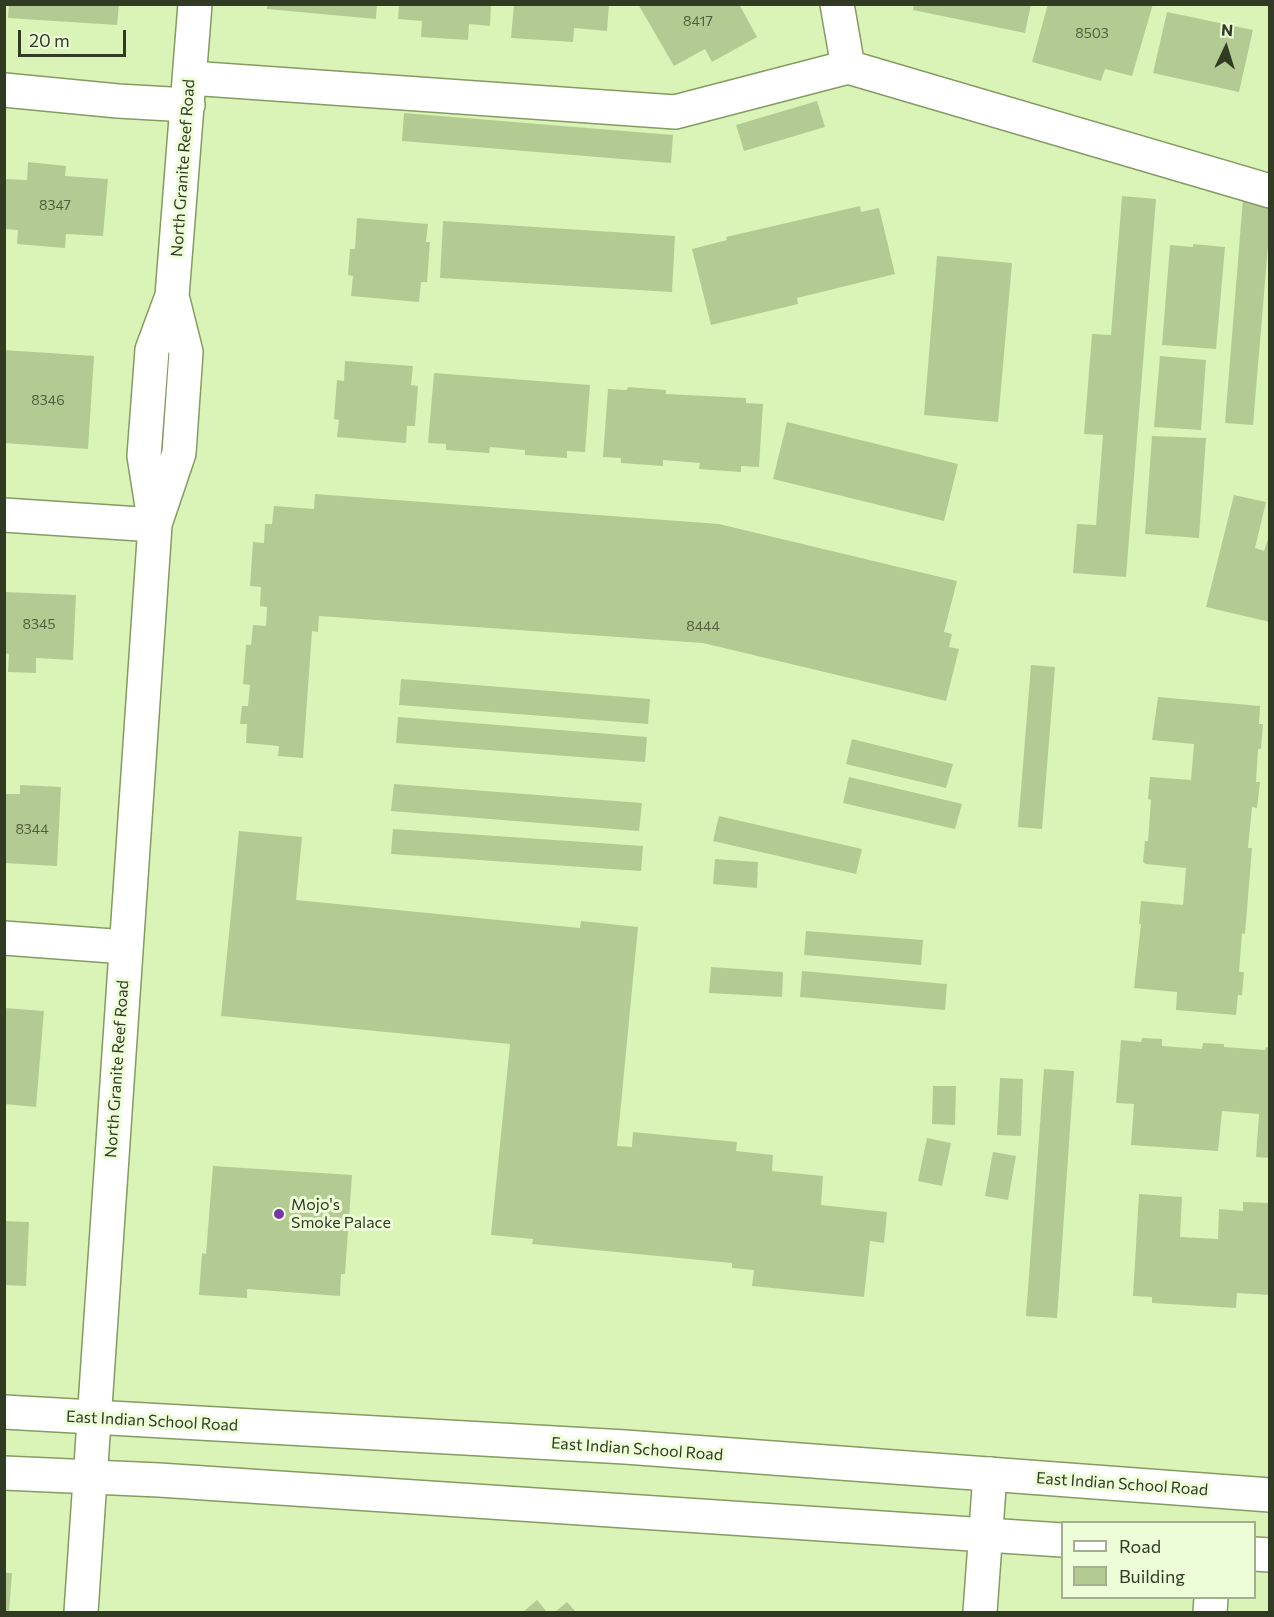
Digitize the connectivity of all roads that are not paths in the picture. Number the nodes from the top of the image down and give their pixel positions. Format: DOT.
graph roads {
  1 [pos="195,4"];
  2 [pos="837,4"];
  3 [pos="848,67"];
  4 [pos="4,90"];
  5 [pos="189,91"];
  6 [pos="1269,191"];
  7 [pos="4,515"];
  8 [pos="155,525"];
  9 [pos="4,938"];
  10 [pos="126,947"];
  11 [pos="4,1412"];
  12 [pos="94,1418"];
  13 [pos="4,1473"];
  14 [pos="990,1474"];
  15 [pos="90,1476"];
  16 [pos="1269,1494"];
  17 [pos="986,1535"];
  18 [pos="1061,1540"];
  19 [pos="81,1612"];
  20 [pos="980,1612"];
  1 -- 5 [label="main road, North Granite Reef Road"];
  2 -- 3 [label="main road"];
  3 -- 5 [label="main road"];
  3 -- 6 [label="main road"];
  4 -- 5 [label="main road"];
  5 -- 8 [label="main road, North Granite Reef Road"];
  7 -- 8 [label="main road"];
  8 -- 10 [label="main road, North Granite Reef Road"];
  9 -- 10 [label="main road"];
  10 -- 12 [label="main road, North Granite Reef Road"];
  11 -- 12 [label="main road, East Indian School Road"];
  12 -- 14 [label="main road, East Indian School Road"];
  12 -- 15 [label="main road, North Granite Reef Road"];
  13 -- 15 [label="main road"];
  14 -- 16 [label="main road, East Indian School Road"];
  14 -- 17 [label="main road"];
  15 -- 17 [label="main road"];
  15 -- 19 [label="main road, North Granite Reef Road"];
  17 -- 18 [label="main road"];
  17 -- 20 [label="main road"];
}
